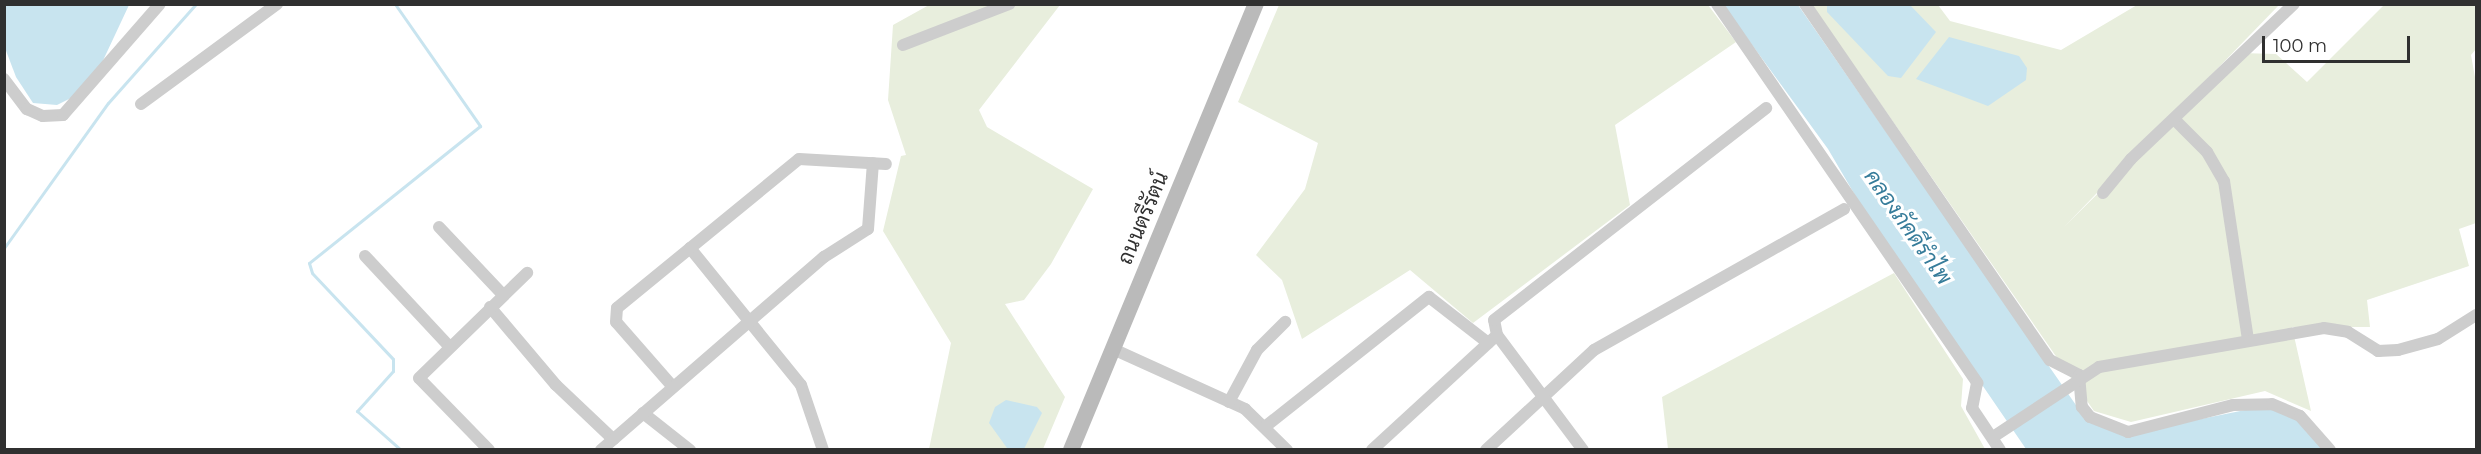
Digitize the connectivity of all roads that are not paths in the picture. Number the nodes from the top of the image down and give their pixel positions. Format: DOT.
graph roads {
  1 [pos="160,4"];
  2 [pos="278,4"];
  3 [pos="1009,4"];
  4 [pos="1256,4"];
  5 [pos="1717,4"];
  6 [pos="1805,4"];
  7 [pos="2294,4"];
  8 [pos="903,45"];
  9 [pos="4,79"];
  10 [pos="141,104"];
  11 [pos="1766,108"];
  12 [pos="2174,119"];
  13 [pos="873,163"];
  14 [pos="886,164"];
  15 [pos="2103,193"];
  16 [pos="1844,209"];
  17 [pos="439,227"];
  18 [pos="690,248"];
  19 [pos="365,256"];
  20 [pos="527,273"];
  21 [pos="503,295"];
  22 [pos="490,308"];
  23 [pos="2476,315"];
  24 [pos="748,322"];
  25 [pos="1285,322"];
  26 [pos="1493,339"];
  27 [pos="2248,339"];
  28 [pos="448,345"];
  29 [pos="1113,349"];
  30 [pos="2075,380"];
  31 [pos="673,387"];
  32 [pos="1545,396"];
  33 [pos="1229,402"];
  34 [pos="643,413"];
  35 [pos="1266,426"];
  36 [pos="1997,434"];
  37 [pos="613,439"];
  38 [pos="489,450"];
  39 [pos="601,450"];
  40 [pos="690,450"];
  41 [pos="823,450"];
  42 [pos="1071,450"];
  43 [pos="1287,450"];
  44 [pos="1372,450"];
  45 [pos="1486,450"];
  46 [pos="1583,450"];
  47 [pos="2000,450"];
  48 [pos="2330,450"];
  1 -- 9 [label="street"];
  2 -- 10 [label="street"];
  3 -- 8 [label="street"];
  4 -- 29 [label="main road, ถนนตรีรัตน์"];
  5 -- 36 [label="street"];
  6 -- 30 [label="street"];
  7 -- 12 [label="street"];
  11 -- 26 [label="street"];
  12 -- 15 [label="street"];
  12 -- 27 [label="street"];
  13 -- 14 [label="street"];
  13 -- 18 [label="street"];
  13 -- 24 [label="street"];
  16 -- 32 [label="street"];
  17 -- 21 [label="street"];
  18 -- 24 [label="street"];
  18 -- 31 [label="street"];
  19 -- 28 [label="street"];
  20 -- 21 [label="street"];
  21 -- 22 [label="street"];
  22 -- 28 [label="street"];
  22 -- 37 [label="street"];
  23 -- 27 [label="street"];
  24 -- 31 [label="street"];
  24 -- 41 [label="street"];
  25 -- 33 [label="street"];
  26 -- 32 [label="street"];
  26 -- 35 [label="street"];
  26 -- 44 [label="street"];
  27 -- 30 [label="street"];
  28 -- 38 [label="street"];
  29 -- 33 [label="street"];
  29 -- 42 [label="main road, ถนนตรีรัตน์"];
  30 -- 36 [label="street"];
  30 -- 48 [label="street"];
  31 -- 34 [label="street"];
  32 -- 45 [label="street"];
  32 -- 46 [label="street"];
  33 -- 35 [label="street"];
  34 -- 37 [label="street"];
  34 -- 40 [label="street"];
  35 -- 43 [label="street"];
  36 -- 47 [label="street"];
  37 -- 39 [label="street"];
}
